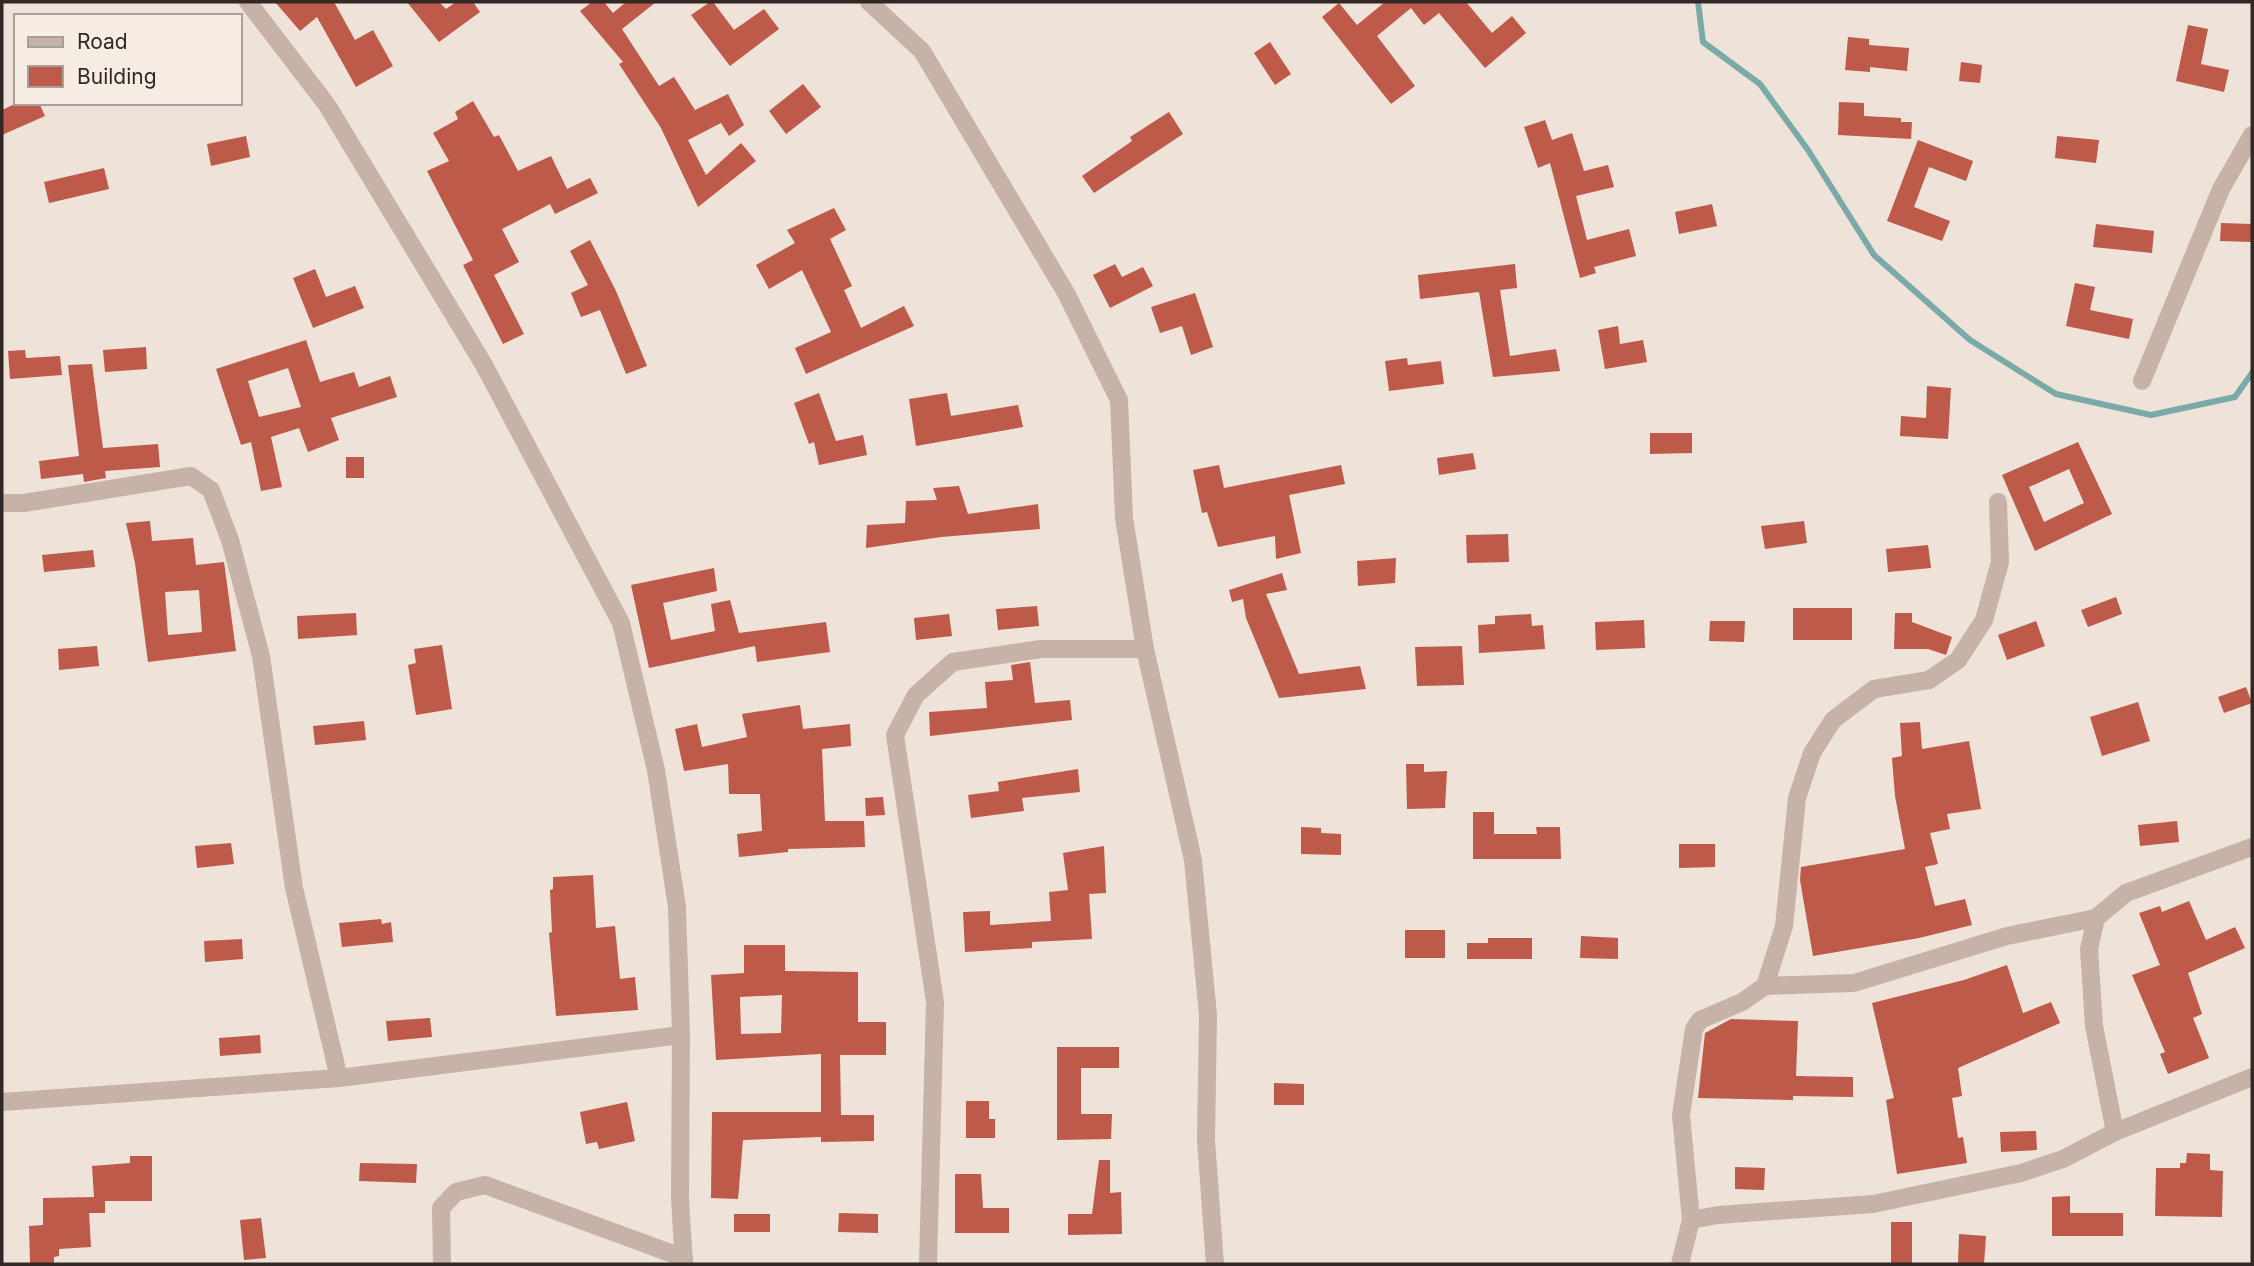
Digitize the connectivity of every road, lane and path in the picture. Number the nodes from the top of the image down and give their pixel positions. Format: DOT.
graph roads {
  1 [pos="248,2"];
  2 [pos="869,2"];
  3 [pos="2252,135"];
  4 [pos="2143,381"];
  5 [pos="1998,502"];
  6 [pos="2,503"];
  7 [pos="1145,649"];
  8 [pos="2252,848"];
  9 [pos="2096,918"];
  10 [pos="1765,986"];
  11 [pos="681,1035"];
  12 [pos="2252,1077"];
  13 [pos="339,1078"];
  14 [pos="2,1102"];
  15 [pos="2115,1132"];
  16 [pos="1691,1220"];
  17 [pos="684,1261"];
  18 [pos="442,1264"];
  19 [pos="928,1264"];
  20 [pos="1215,1264"];
  21 [pos="1680,1264"];
  1 -- 11 [label="street"];
  2 -- 7 [label="street"];
  3 -- 4 [label="street"];
  5 -- 10 [label="street"];
  6 -- 13 [label="street"];
  7 -- 19 [label="street"];
  7 -- 20 [label="street"];
  8 -- 9 [label="street"];
  9 -- 10 [label="street"];
  9 -- 15 [label="street"];
  10 -- 16 [label="street"];
  11 -- 13 [label="street"];
  11 -- 17 [label="street"];
  12 -- 15 [label="street"];
  13 -- 14 [label="street"];
  15 -- 16 [label="street"];
  16 -- 21 [label="street"];
  17 -- 18 [label="street"];
}
